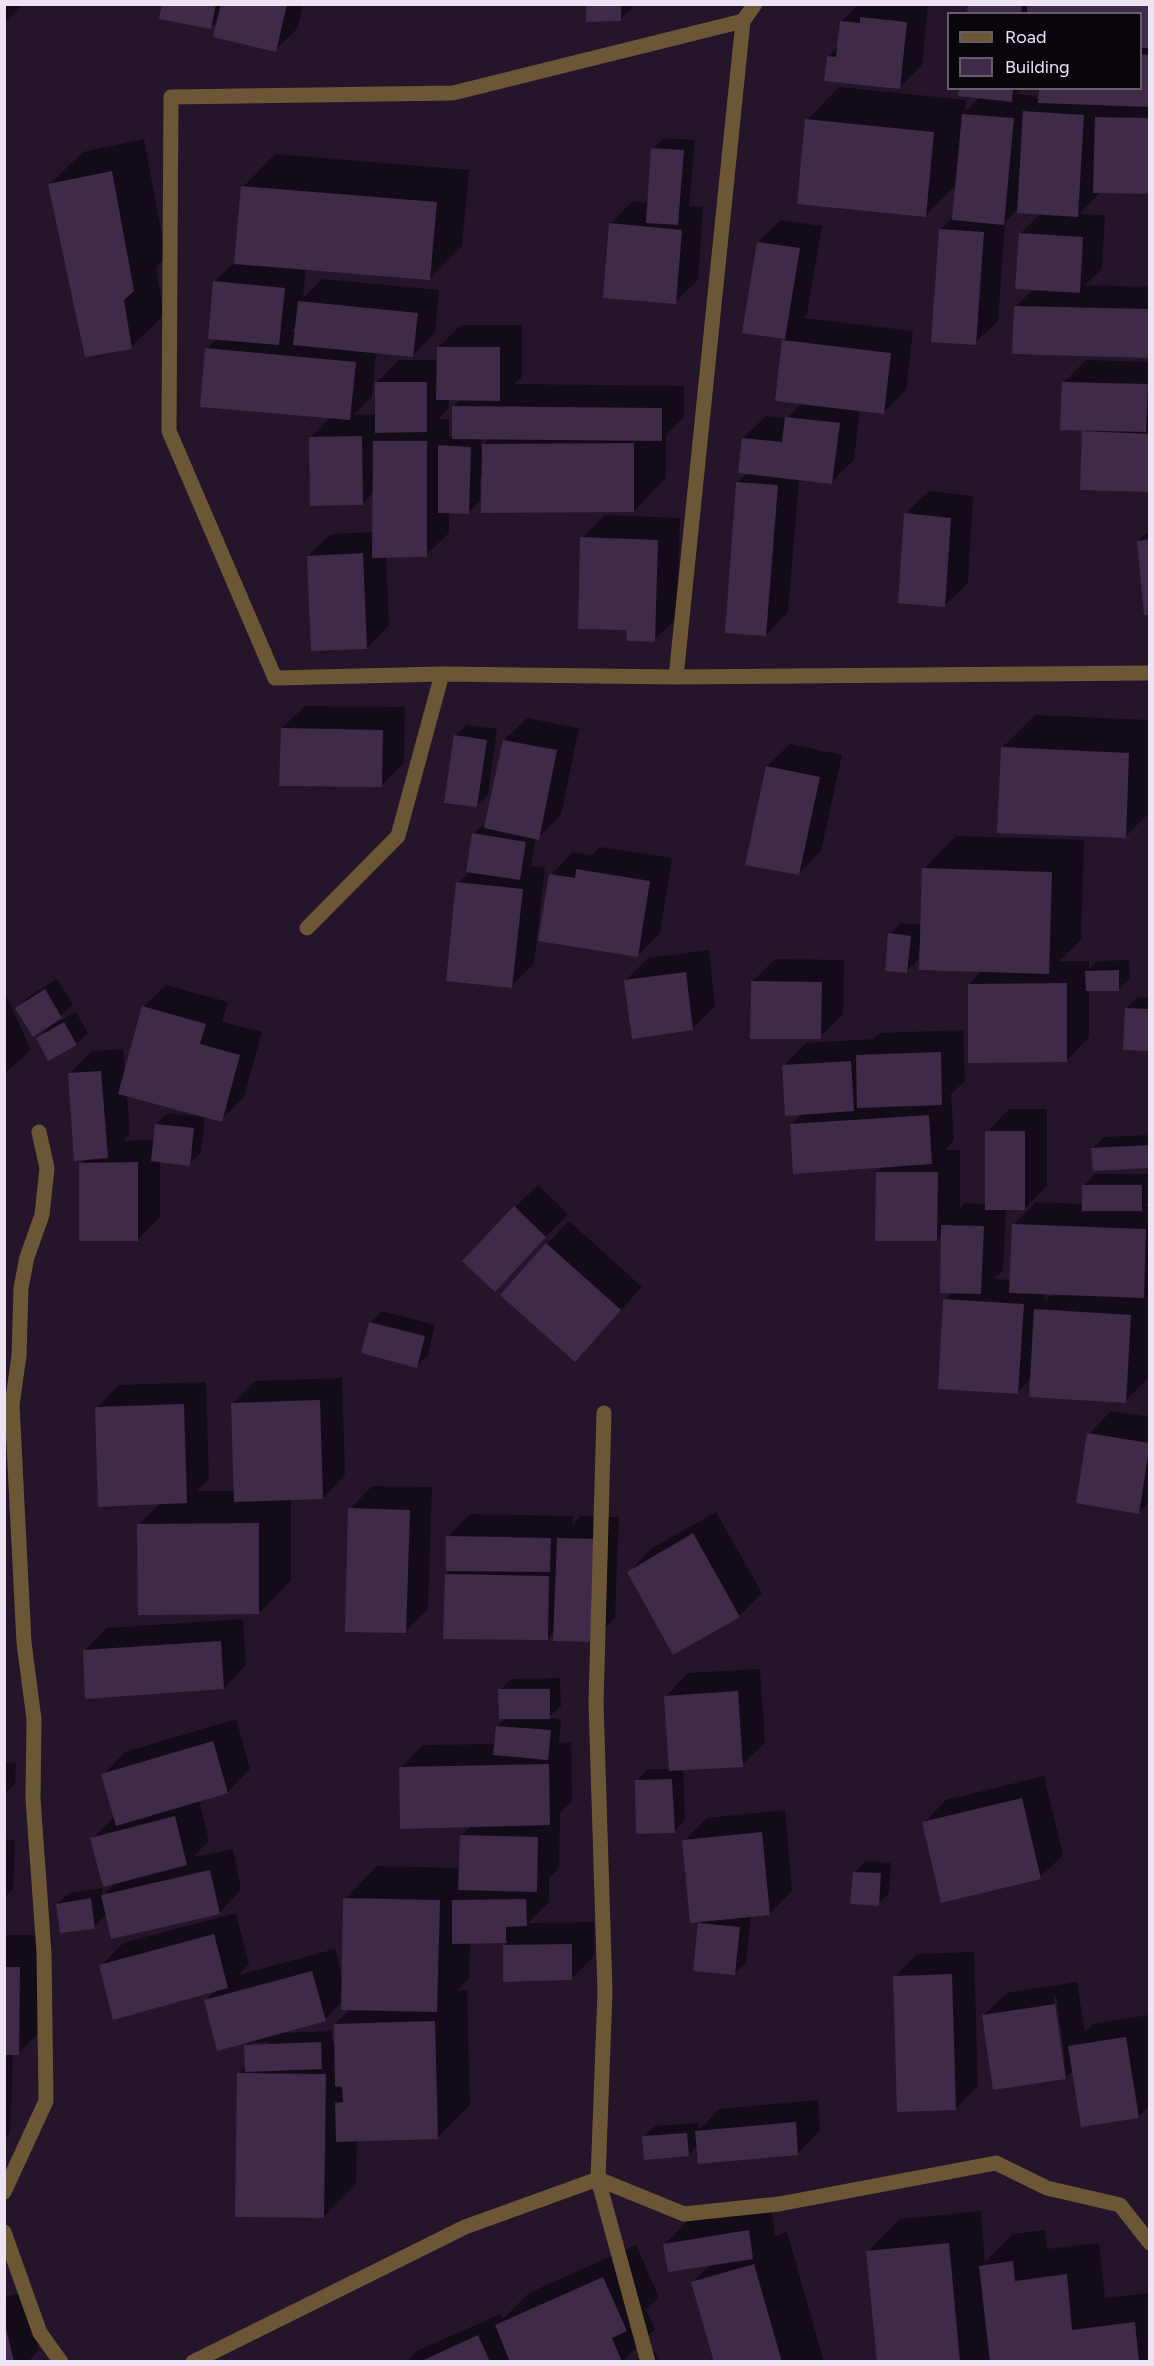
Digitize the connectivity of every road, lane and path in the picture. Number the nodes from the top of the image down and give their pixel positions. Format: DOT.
graph roads {
  1 [pos="755,4"];
  2 [pos="743,21"];
  3 [pos="1149,673"];
  4 [pos="442,674"];
  5 [pos="676,677"];
  6 [pos="307,928"];
  7 [pos="39,1132"];
  8 [pos="604,1413"];
  9 [pos="598,2179"];
  10 [pos="4,2192"];
  11 [pos="4,2232"];
  12 [pos="1149,2243"];
  13 [pos="61,2361"];
  14 [pos="193,2361"];
  15 [pos="648,2361"];
  1 -- 2 [label="street"];
  2 -- 4 [label="street"];
  2 -- 5 [label="street"];
  3 -- 5 [label="street"];
  4 -- 5 [label="street"];
  4 -- 6 [label="street"];
  7 -- 10 [label="street"];
  8 -- 9 [label="street"];
  9 -- 12 [label="street"];
  9 -- 14 [label="street"];
  9 -- 15 [label="street"];
  11 -- 13 [label="street"];
}
